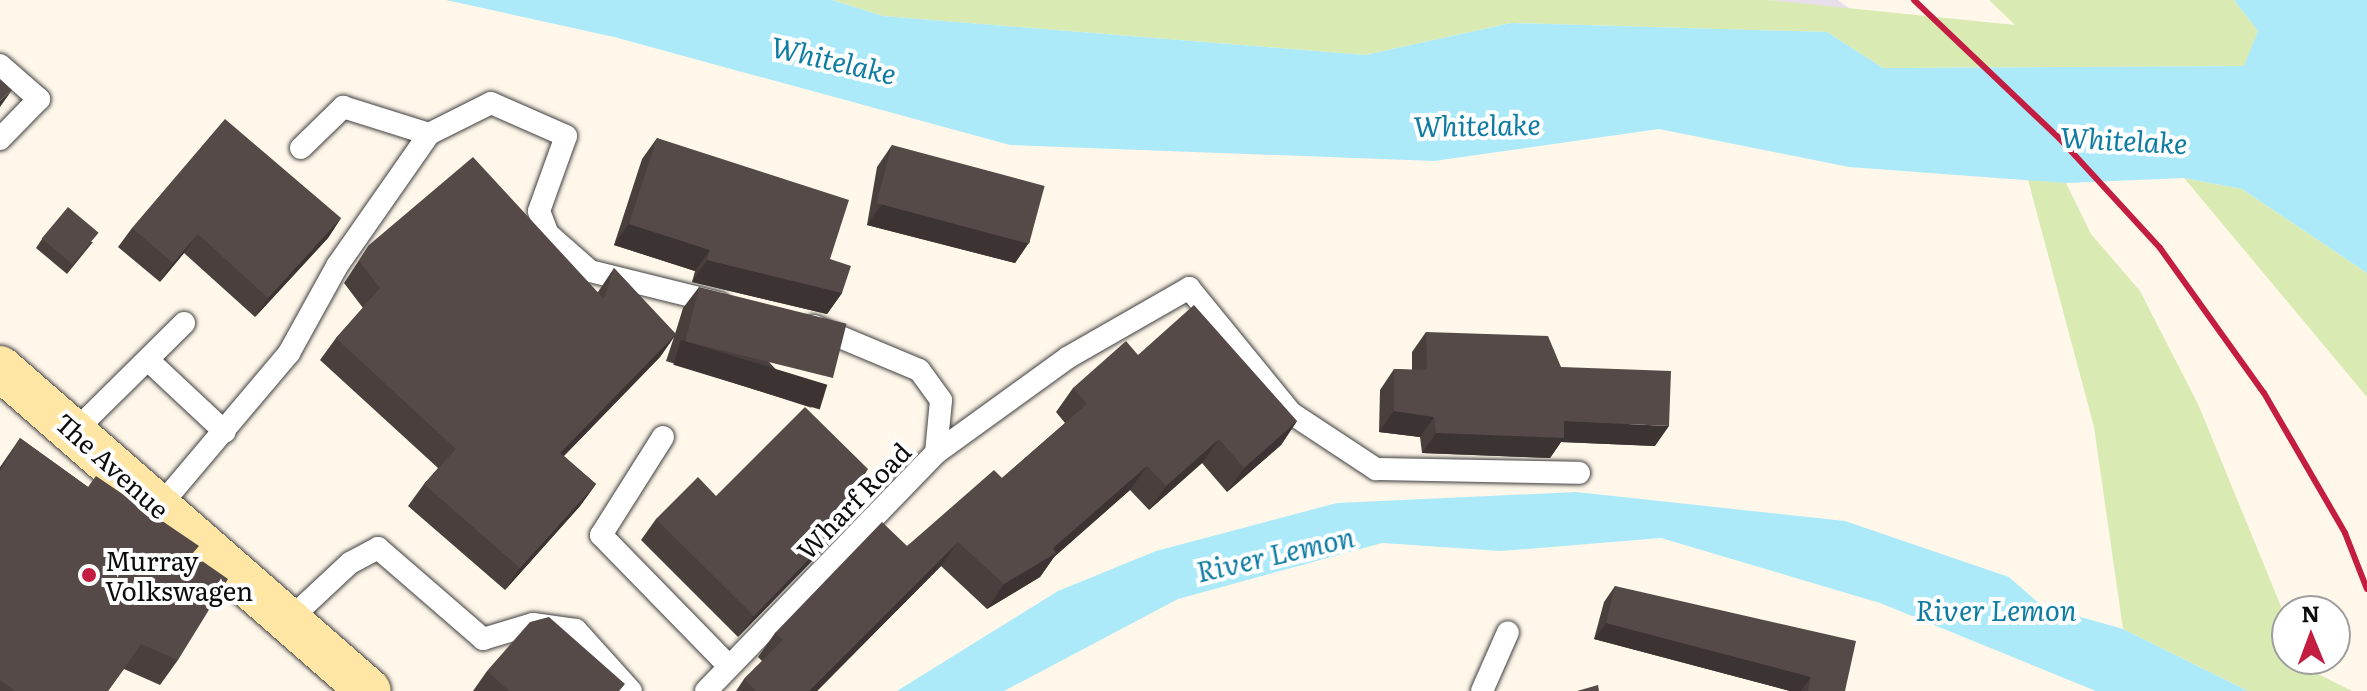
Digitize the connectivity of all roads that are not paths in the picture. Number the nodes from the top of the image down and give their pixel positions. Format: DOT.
graph roads {
  1 [pos="0,65"];
  2 [pos="429,134"];
  3 [pos="0,139"];
  4 [pos="301,148"];
  5 [pos="739,307"];
  6 [pos="784,318"];
  7 [pos="184,323"];
  8 [pos="148,360"];
  9 [pos="0,368"];
  10 [pos="76,430"];
  11 [pos="225,432"];
  12 [pos="663,437"];
  13 [pos="936,453"];
  14 [pos="1579,473"];
  15 [pos="159,507"];
  16 [pos="290,619"];
  17 [pos="1508,632"];
  18 [pos="728,665"];
  19 [pos="369,691"];
  20 [pos="631,691"];
  21 [pos="706,691"];
  22 [pos="1482,691"];
  1 -- 3 [label="lane"];
  2 -- 4 [label="lane"];
  2 -- 5 [label="lane"];
  2 -- 11 [label="lane"];
  6 -- 13 [label="lane, Wharf Road"];
  7 -- 8 [label="lane"];
  8 -- 10 [label="lane"];
  8 -- 11 [label="lane"];
  9 -- 10 [label="main road, The Avenue"];
  10 -- 15 [label="main road, The Avenue"];
  11 -- 15 [label="lane"];
  12 -- 18 [label="lane"];
  13 -- 14 [label="lane"];
  13 -- 18 [label="lane, Wharf Road"];
  15 -- 16 [label="main road, The Avenue"];
  16 -- 19 [label="main road, The Avenue"];
  16 -- 20 [label="lane"];
  17 -- 22 [label="lane"];
  18 -- 21 [label="lane, Wharf Road"];
}
